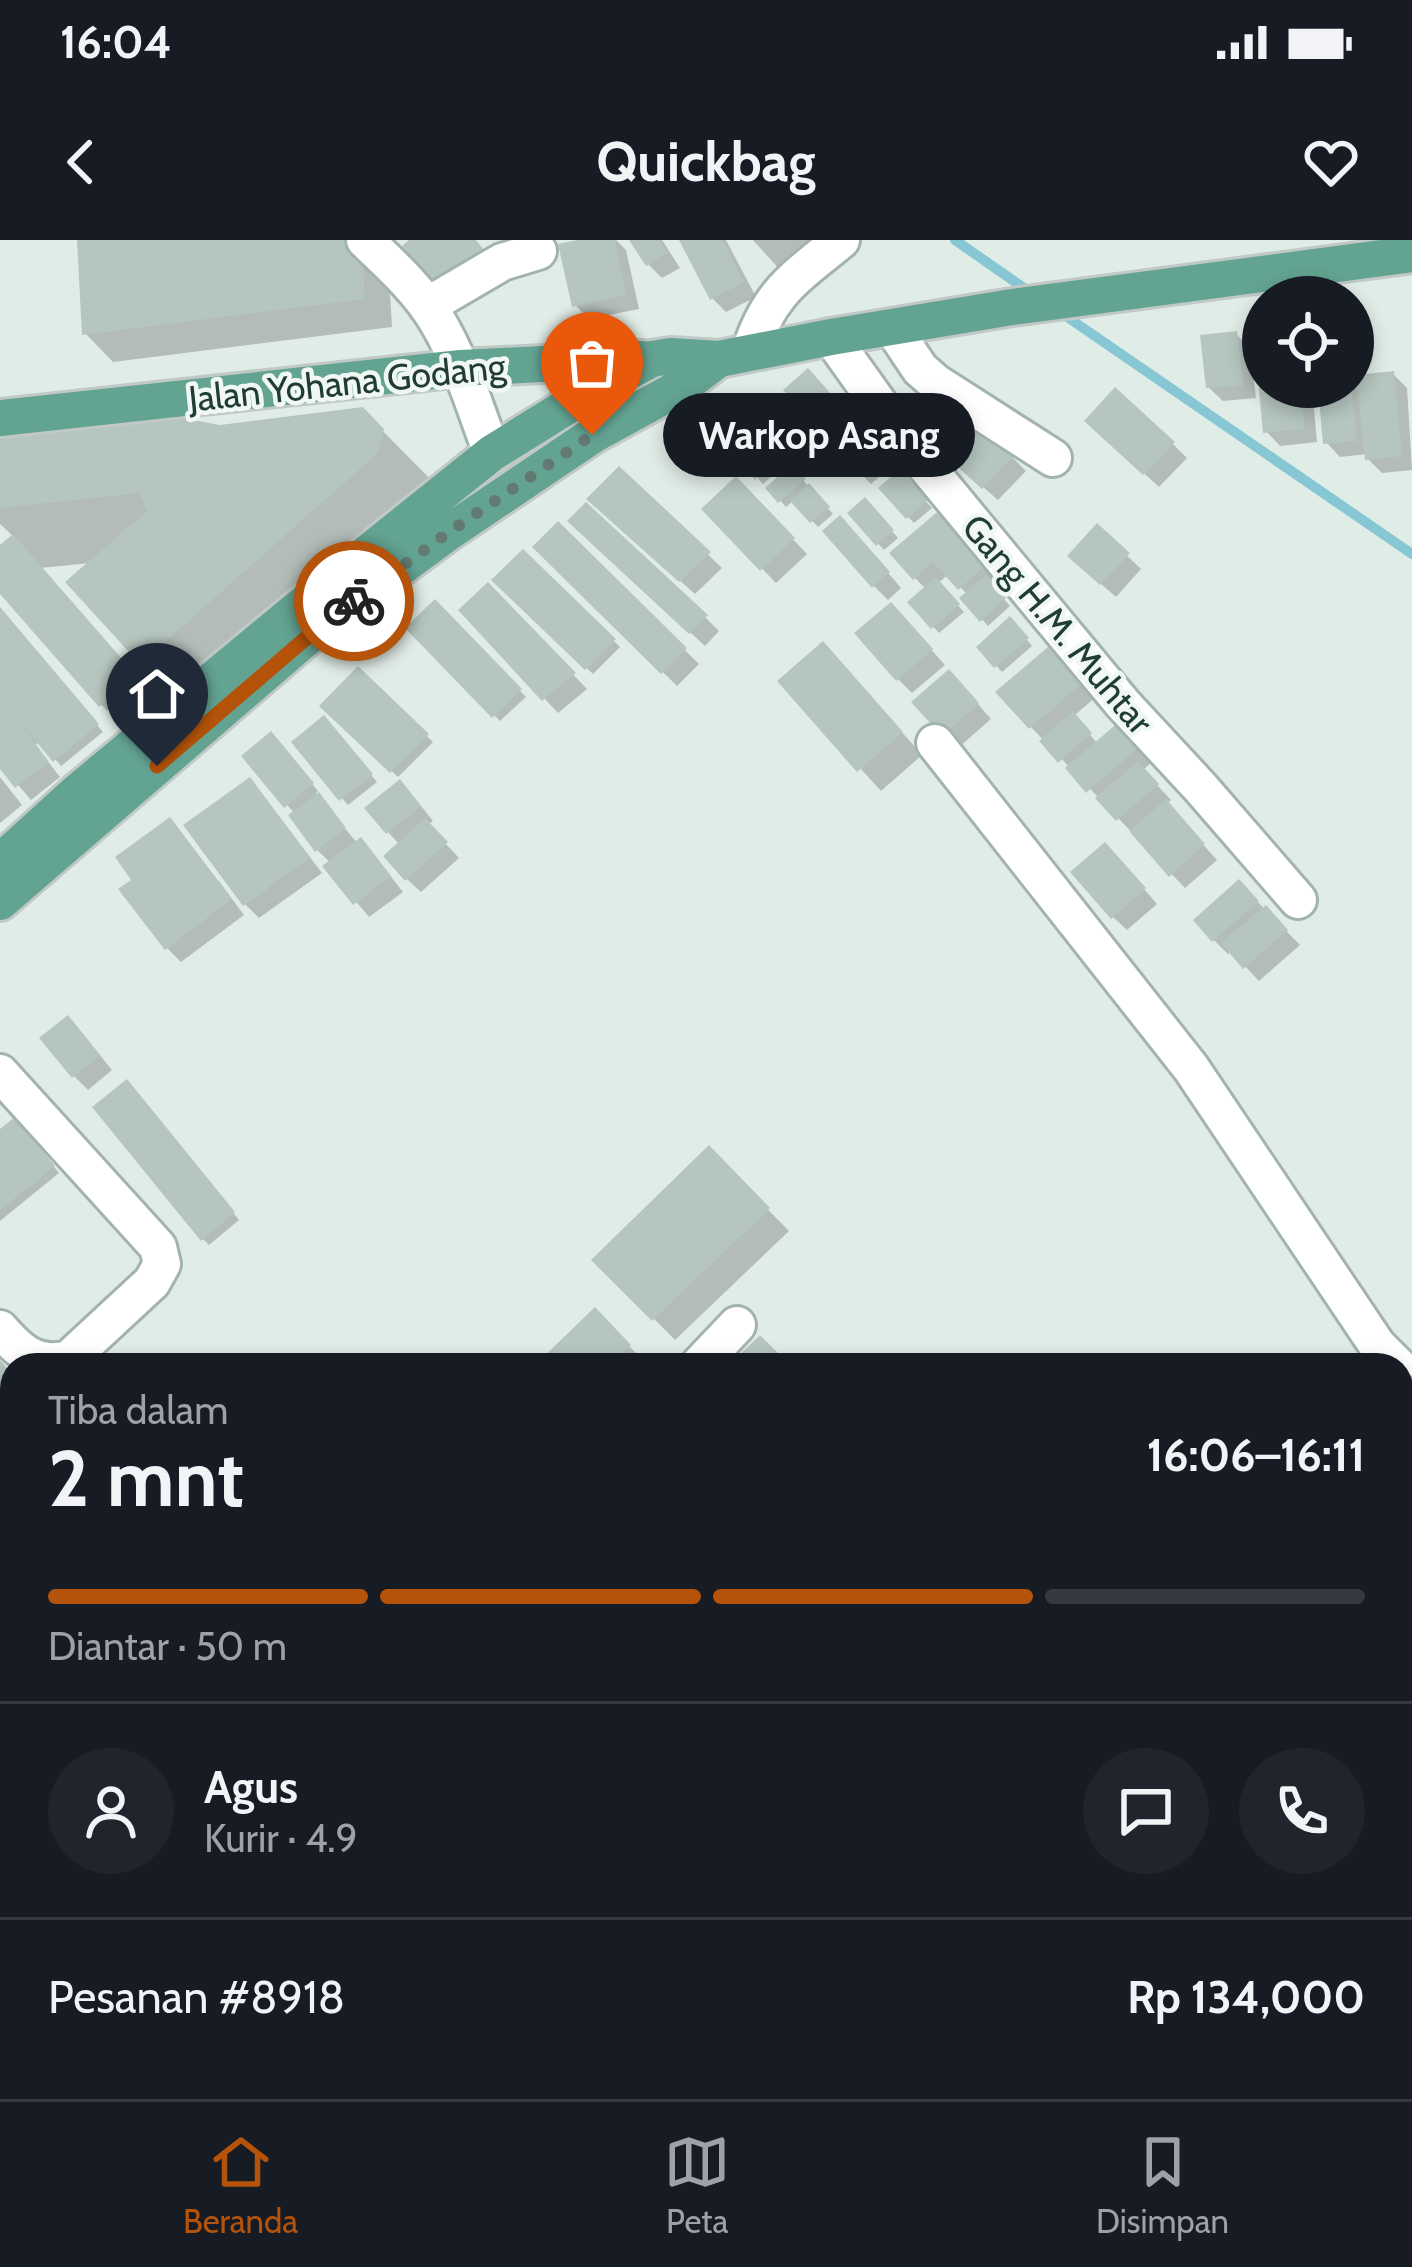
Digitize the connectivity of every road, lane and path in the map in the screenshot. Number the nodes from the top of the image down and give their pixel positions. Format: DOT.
graph roads {
  1 [pos="365,240"];
  2 [pos="841,240"];
  3 [pos="538,251"];
  4 [pos="1412,254"];
  5 [pos="427,306"];
  6 [pos="892,326"];
  7 [pos="831,337"];
  8 [pos="735,356"];
  9 [pos="652,359"];
  10 [pos="461,368"];
  11 [pos="686,384"];
  12 [pos="0,418"];
  13 [pos="492,453"];
  14 [pos="1053,458"];
  15 [pos="304,622"];
  16 [pos="935,743"];
  17 [pos="0,862"];
  18 [pos="1298,900"];
  19 [pos="0,902"];
  20 [pos="1,1077"];
  21 [pos="737,1325"];
  22 [pos="0,1329"];
  23 [pos="27,1353"];
  24 [pos="75,1353"];
  25 [pos="710,1353"];
  26 [pos="1385,1353"];
  1 -- 5 [label="street"];
  2 -- 8 [label="street"];
  3 -- 5 [label="street"];
  4 -- 6 [label="main road, Jalan Yohana Godang"];
  5 -- 10 [label="street"];
  6 -- 7 [label="main road, Jalan Yohana Godang"];
  6 -- 14 [label="street"];
  7 -- 8 [label="main road, Jalan Yohana Godang"];
  7 -- 18 [label="street, Gang H.M. Muhtar"];
  8 -- 9 [label="main road, Jalan Yohana Godang"];
  8 -- 11 [label="main road"];
  9 -- 10 [label="main road, Jalan Yohana Godang"];
  9 -- 11 [label="main road"];
  9 -- 13 [label="main road"];
  10 -- 12 [label="main road, Jalan Yohana Godang"];
  10 -- 13 [label="street"];
  11 -- 15 [label="main road"];
  13 -- 15 [label="main road"];
  15 -- 17 [label="main road"];
  15 -- 19 [label="main road"];
  16 -- 26 [label="street"];
  20 -- 24 [label="street"];
  21 -- 25 [label="street"];
  22 -- 23 [label="street"];
}
